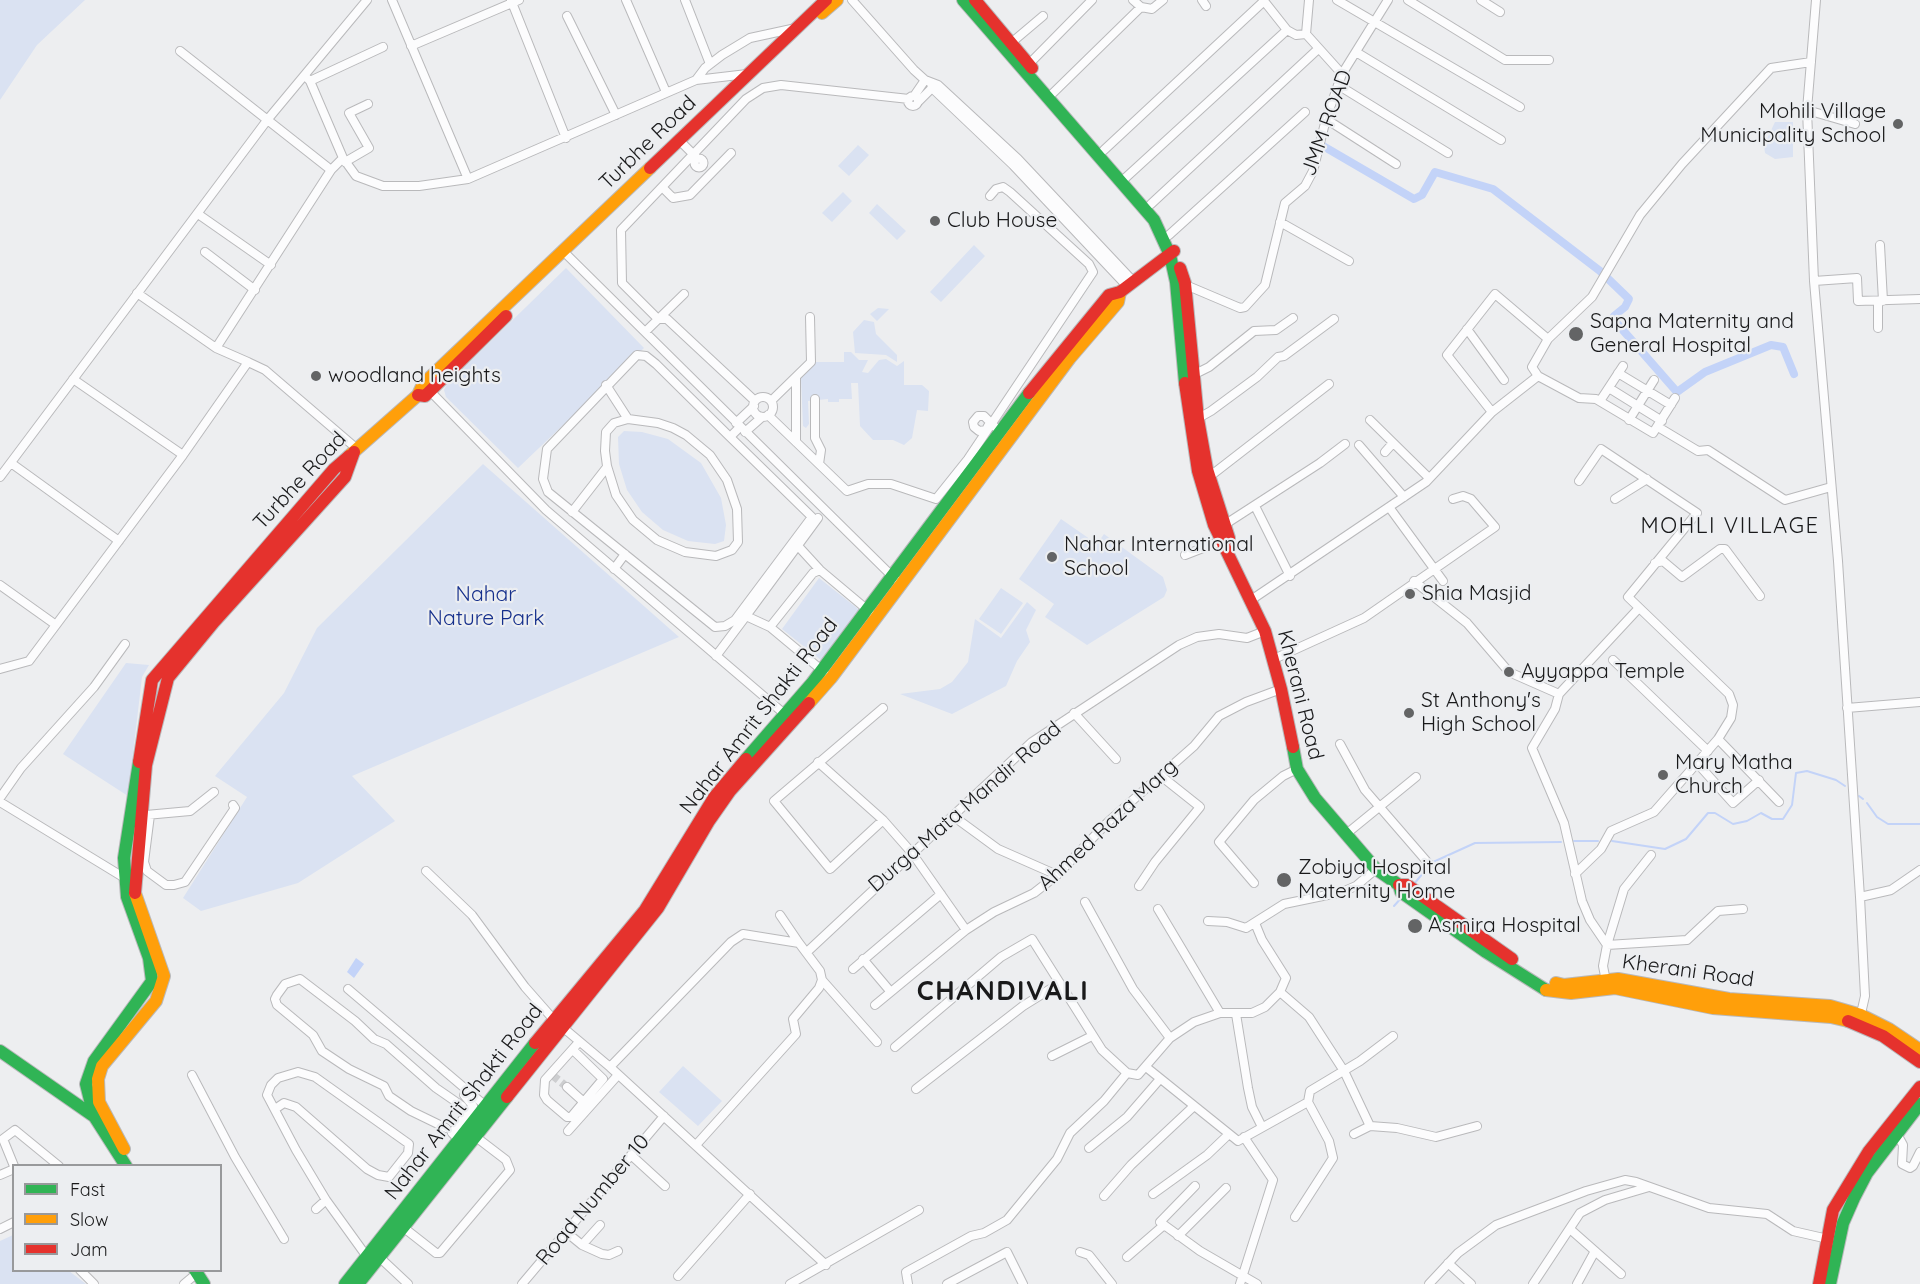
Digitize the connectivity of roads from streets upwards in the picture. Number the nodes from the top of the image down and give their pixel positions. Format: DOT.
graph roads {
  1 [pos="367,0"];
  2 [pos="392,0"];
  3 [pos="626,0"];
  4 [pos="685,0"];
  5 [pos="828,0"];
  6 [pos="852,0"];
  7 [pos="963,0"];
  8 [pos="975,0"];
  9 [pos="1092,0"];
  10 [pos="1133,0"];
  11 [pos="1163,0"];
  12 [pos="1309,0"];
  13 [pos="1337,0"];
  14 [pos="1388,0"];
  15 [pos="1408,0"];
  16 [pos="1481,0"];
  17 [pos="1816,0"];
  18 [pos="514,1"];
  19 [pos="1141,7"];
  20 [pos="1500,12"];
  21 [pos="567,16"];
  22 [pos="1043,16"];
  23 [pos="1374,22"];
  24 [pos="796,28"];
  25 [pos="1287,30"];
  26 [pos="1306,34"];
  27 [pos="1011,43"];
  28 [pos="411,46"];
  29 [pos="383,47"];
  30 [pos="1317,50"];
  31 [pos="180,51"];
  32 [pos="1356,52"];
  33 [pos="1549,60"];
  34 [pos="1810,62"];
  35 [pos="710,64"];
  36 [pos="1029,64"];
  37 [pos="747,74"];
  38 [pos="1342,74"];
  39 [pos="308,78"];
  40 [pos="696,80"];
  41 [pos="929,84"];
  42 [pos="1338,85"];
  43 [pos="666,92"];
  44 [pos="1053,93"];
  45 [pos="368,104"];
  46 [pos="1520,107"];
  47 [pos="1807,110"];
  48 [pos="1305,112"];
  49 [pos="616,115"];
  50 [pos="268,119"];
  51 [pos="1326,119"];
  52 [pos="1855,124"];
  53 [pos="566,138"];
  54 [pos="1501,140"];
  55 [pos="679,144"];
  56 [pos="1104,150"];
  57 [pos="731,153"];
  58 [pos="1448,153"];
  59 [pos="693,158"];
  60 [pos="344,160"];
  61 [pos="1396,164"];
  62 [pos="331,170"];
  63 [pos="468,179"];
  64 [pos="1125,179"];
  65 [pos="662,187"];
  66 [pos="990,196"];
  67 [pos="1151,204"];
  68 [pos="1060,209"];
  69 [pos="198,214"];
  70 [pos="1280,222"];
  71 [pos="1046,225"];
  72 [pos="1169,235"];
  73 [pos="1880,244"];
  74 [pos="204,252"];
  75 [pos="566,253"];
  76 [pos="1173,253"];
  77 [pos="1349,261"];
  78 [pos="271,265"];
  79 [pos="1814,281"];
  80 [pos="1181,283"];
  81 [pos="1126,285"];
  82 [pos="255,290"];
  83 [pos="137,293"];
  84 [pos="684,294"];
  85 [pos="1920,299"];
  86 [pos="1880,301"];
  87 [pos="810,317"];
  88 [pos="1293,318"];
  89 [pos="658,319"];
  90 [pos="1334,319"];
  91 [pos="1878,328"];
  92 [pos="1467,329"];
  93 [pos="645,332"];
  94 [pos="1548,339"];
  95 [pos="216,348"];
  96 [pos="248,362"];
  97 [pos="1538,376"];
  98 [pos="796,378"];
  99 [pos="1189,378"];
  100 [pos="73,379"];
  101 [pos="1504,380"];
  102 [pos="1654,380"];
  103 [pos="1329,384"];
  104 [pos="606,385"];
  105 [pos="1609,388"];
  106 [pos="424,390"];
  107 [pos="1647,391"];
  108 [pos="815,399"];
  109 [pos="771,401"];
  110 [pos="1600,402"];
  111 [pos="754,404"];
  112 [pos="1638,405"];
  113 [pos="1492,412"];
  114 [pos="765,416"];
  115 [pos="628,419"];
  116 [pos="1193,420"];
  117 [pos="1370,420"];
  118 [pos="1629,420"];
  119 [pos="1660,424"];
  120 [pos="740,427"];
  121 [pos="995,430"];
  122 [pos="730,437"];
  123 [pos="796,442"];
  124 [pos="1393,443"];
  125 [pos="1345,444"];
  126 [pos="1359,445"];
  127 [pos="356,448"];
  128 [pos="1385,452"];
  129 [pos="183,455"];
  130 [pos="11,463"];
  131 [pos="819,464"];
  132 [pos="607,467"];
  133 [pos="1432,467"];
  134 [pos="1427,476"];
  135 [pos="0,477"];
  136 [pos="1209,477"];
  137 [pos="1647,479"];
  138 [pos="1578,481"];
  139 [pos="1413,486"];
  140 [pos="1831,487"];
  141 [pos="1404,497"];
  142 [pos="1453,499"];
  143 [pos="1615,499"];
  144 [pos="1255,506"];
  145 [pos="1389,507"];
  146 [pos="572,512"];
  147 [pos="818,518"];
  148 [pos="1223,533"];
  149 [pos="118,541"];
  150 [pos="798,546"];
  151 [pos="625,554"];
  152 [pos="1185,555"];
  153 [pos="1654,564"];
  154 [pos="1433,568"];
  155 [pos="614,569"];
  156 [pos="820,570"];
  157 [pos="1290,576"];
  158 [pos="895,580"];
  159 [pos="1414,581"];
  160 [pos="1443,581"];
  161 [pos="0,585"];
  162 [pos="1760,596"];
  163 [pos="1251,600"];
  164 [pos="1638,609"];
  165 [pos="871,613"];
  166 [pos="746,616"];
  167 [pos="56,625"];
  168 [pos="770,627"];
  169 [pos="1265,631"];
  170 [pos="125,644"];
  171 [pos="716,656"];
  172 [pos="1274,659"];
  173 [pos="1613,660"];
  174 [pos="0,669"];
  175 [pos="827,674"];
  176 [pos="152,680"];
  177 [pos="166,684"];
  178 [pos="1281,689"];
  179 [pos="1559,694"];
  180 [pos="1920,702"];
  181 [pos="883,708"];
  182 [pos="1847,708"];
  183 [pos="1074,713"];
  184 [pos="789,718"];
  185 [pos="1718,739"];
  186 [pos="1340,744"];
  187 [pos="1708,751"];
  188 [pos="1116,759"];
  189 [pos="818,762"];
  190 [pos="1697,763"];
  191 [pos="142,766"];
  192 [pos="1296,770"];
  193 [pos="1161,776"];
  194 [pos="1416,777"];
  195 [pos="1759,780"];
  196 [pos="214,792"];
  197 [pos="0,800"];
  198 [pos="1779,802"];
  199 [pos="233,805"];
  200 [pos="1380,808"];
  201 [pos="140,814"];
  202 [pos="953,816"];
  203 [pos="883,820"];
  204 [pos="1345,835"];
  205 [pos="912,853"];
  206 [pos="1651,855"];
  207 [pos="1428,864"];
  208 [pos="1376,868"];
  209 [pos="1920,870"];
  210 [pos="426,871"];
  211 [pos="1575,874"];
  212 [pos="1057,875"];
  213 [pos="130,881"];
  214 [pos="1254,883"];
  215 [pos="1139,886"];
  216 [pos="941,894"];
  217 [pos="1860,897"];
  218 [pos="1086,902"];
  219 [pos="1158,909"];
  220 [pos="1743,909"];
  221 [pos="780,915"];
  222 [pos="1208,921"];
  223 [pos="1255,923"];
  224 [pos="966,930"];
  225 [pos="799,943"];
  226 [pos="1607,945"];
  227 [pos="807,952"];
  228 [pos="863,959"];
  229 [pos="853,969"];
  230 [pos="822,980"];
  231 [pos="1059,983"];
  232 [pos="1606,984"];
  233 [pos="348,989"];
  234 [pos="890,991"];
  235 [pos="1280,992"];
  236 [pos="152,993"];
  237 [pos="875,1005"];
  238 [pos="1220,1013"];
  239 [pos="1236,1014"];
  240 [pos="1860,1019"];
  241 [pos="557,1023"];
  242 [pos="396,1031"];
  243 [pos="1092,1036"];
  244 [pos="1393,1036"];
  245 [pos="405,1038"];
  246 [pos="1170,1038"];
  247 [pos="579,1042"];
  248 [pos="878,1042"];
  249 [pos="386,1044"];
  250 [pos="895,1047"];
  251 [pos="573,1050"];
  252 [pos="1920,1050"];
  253 [pos="0,1051"];
  254 [pos="394,1051"];
  255 [pos="1052,1056"];
  256 [pos="1920,1062"];
  257 [pos="610,1067"];
  258 [pos="1146,1067"];
  259 [pos="1344,1071"];
  260 [pos="1127,1073"];
  261 [pos="192,1075"];
  262 [pos="618,1075"];
  263 [pos="1160,1079"];
  264 [pos="461,1085"];
  265 [pos="567,1088"];
  266 [pos="1920,1088"];
  267 [pos="916,1089"];
  268 [pos="1308,1102"];
  269 [pos="1920,1104"];
  270 [pos="586,1105"];
  271 [pos="462,1106"];
  272 [pos="1194,1106"];
  273 [pos="275,1109"];
  274 [pos="490,1109"];
  275 [pos="94,1116"];
  276 [pos="664,1116"];
  277 [pos="108,1119"];
  278 [pos="1370,1126"];
  279 [pos="1477,1126"];
  280 [pos="1262,1127"];
  281 [pos="446,1128"];
  282 [pos="568,1131"];
  283 [pos="1229,1134"];
  284 [pos="1354,1134"];
  285 [pos="1897,1134"];
  286 [pos="467,1135"];
  287 [pos="1244,1137"];
  288 [pos="696,1145"];
  289 [pos="1089,1148"];
  290 [pos="1920,1152"];
  291 [pos="631,1155"];
  292 [pos="13,1164"];
  293 [pos="57,1164"];
  294 [pos="126,1164"];
  295 [pos="127,1164"];
  296 [pos="665,1186"];
  297 [pos="1195,1186"];
  298 [pos="1649,1186"];
  299 [pos="1227,1188"];
  300 [pos="750,1194"];
  301 [pos="1153,1194"];
  302 [pos="1104,1196"];
  303 [pos="326,1200"];
  304 [pos="316,1209"];
  305 [pos="919,1210"];
  306 [pos="1295,1218"];
  307 [pos="399,1224"];
  308 [pos="600,1225"];
  309 [pos="1164,1225"];
  310 [pos="1570,1229"];
  311 [pos="566,1232"];
  312 [pos="1178,1236"];
  313 [pos="284,1239"];
  314 [pos="1828,1239"];
  315 [pos="582,1245"];
  316 [pos="618,1251"];
  317 [pos="1595,1251"];
  318 [pos="1080,1252"];
  319 [pos="372,1257"];
  320 [pos="1128,1257"];
  321 [pos="1448,1263"];
  322 [pos="826,1265"];
  323 [pos="82,1272"];
  324 [pos="1621,1274"];
  325 [pos="678,1276"];
  326 [pos="191,1277"];
  327 [pos="1242,1281"];
  328 [pos="94,1284"];
  329 [pos="204,1284"];
  330 [pos="345,1284"];
  331 [pos="358,1284"];
  332 [pos="408,1284"];
  333 [pos="522,1284"];
  334 [pos="790,1284"];
  335 [pos="908,1284"];
  336 [pos="947,1284"];
  337 [pos="1023,1284"];
  338 [pos="1112,1284"];
  339 [pos="1257,1284"];
  340 [pos="1429,1284"];
  341 [pos="1471,1284"];
  342 [pos="1533,1284"];
  343 [pos="1577,1284"];
  344 [pos="1819,1284"];
  345 [pos="1830,1284"];
  1 -- 39 [label="street"];
  2 -- 28 [label="street"];
  3 -- 43 [label="street"];
  4 -- 35 [label="street"];
  5 -- 24 [label="street, Turbhe Road"];
  5 -- 55 [label="street"];
  6 -- 41 [label="street"];
  7 -- 64 [label="street"];
  8 -- 27 [label="street"];
  9 -- 36 [label="street"];
  10 -- 19 [label="street"];
  11 -- 19 [label="street"];
  12 -- 26 [label="street"];
  13 -- 23 [label="street"];
  14 -- 23 [label="street, JMM ROAD"];
  15 -- 33 [label="street"];
  16 -- 20 [label="street"];
  17 -- 34 [label="street"];
  18 -- 28 [label="street"];
  18 -- 53 [label="street"];
  19 -- 44 [label="street"];
  21 -- 49 [label="street"];
  22 -- 27 [label="street"];
  23 -- 32 [label="street, JMM ROAD"];
  23 -- 46 [label="street"];
  24 -- 35 [label="street"];
  24 -- 37 [label="street, Turbhe Road"];
  25 -- 26 [label="street"];
  25 -- 56 [label="street"];
  25 -- 64 [label="street"];
  26 -- 30 [label="street"];
  27 -- 36 [label="street"];
  28 -- 63 [label="street"];
  29 -- 39 [label="street"];
  30 -- 38 [label="street"];
  30 -- 67 [label="street"];
  31 -- 50 [label="street"];
  32 -- 38 [label="street, JMM ROAD"];
  32 -- 54 [label="street"];
  34 -- 47 [label="street"];
  34 -- 94 [label="street"];
  35 -- 40 [label="street"];
  36 -- 44 [label="street"];
  37 -- 40 [label="street"];
  37 -- 55 [label="street, Turbhe Road"];
  38 -- 42 [label="street, JMM ROAD"];
  39 -- 50 [label="street"];
  39 -- 60 [label="street"];
  40 -- 43 [label="street"];
  41 -- 59 [label="street"];
  41 -- 68 [label="street"];
  42 -- 51 [label="street, JMM ROAD"];
  42 -- 58 [label="street"];
  43 -- 49 [label="street"];
  44 -- 56 [label="street"];
  45 -- 60 [label="street"];
  47 -- 52 [label="street"];
  47 -- 79 [label="street"];
  48 -- 72 [label="street"];
  49 -- 53 [label="street"];
  50 -- 62 [label="street"];
  50 -- 69 [label="street"];
  51 -- 61 [label="street"];
  51 -- 70 [label="street, JMM ROAD"];
  53 -- 63 [label="street"];
  55 -- 59 [label="street"];
  55 -- 75 [label="street, Turbhe Road"];
  56 -- 64 [label="street"];
  57 -- 65 [label="street"];
  59 -- 65 [label="street"];
  60 -- 62 [label="street"];
  60 -- 63 [label="street"];
  62 -- 78 [label="street"];
  64 -- 67 [label="street"];
  64 -- 76 [label="street"];
  65 -- 89 [label="street"];
  66 -- 71 [label="street"];
  67 -- 72 [label="street"];
  68 -- 71 [label="street"];
  68 -- 81 [label="street"];
  69 -- 78 [label="street"];
  69 -- 83 [label="street"];
  70 -- 77 [label="street"];
  70 -- 80 [label="street, JMM ROAD"];
  71 -- 121 [label="street"];
  72 -- 76 [label="street"];
  73 -- 86 [label="street"];
  74 -- 82 [label="street"];
  75 -- 93 [label="street"];
  75 -- 106 [label="street, Turbhe Road"];
  76 -- 80 [label="street, Kherani Road"];
  76 -- 81 [label="street, Nahar Amrit Shakti Road"];
  78 -- 82 [label="street"];
  79 -- 86 [label="street"];
  79 -- 140 [label="street"];
  80 -- 99 [label="street, Kherani Road"];
  81 -- 121 [label="street, Nahar Amrit Shakti Road"];
  82 -- 95 [label="street"];
  83 -- 95 [label="street"];
  83 -- 100 [label="street"];
  84 -- 89 [label="street"];
  85 -- 86 [label="street"];
  86 -- 91 [label="street"];
  87 -- 98 [label="street"];
  88 -- 99 [label="street"];
  89 -- 93 [label="street"];
  89 -- 111 [label="street"];
  90 -- 116 [label="street"];
  92 -- 94 [label="street"];
  92 -- 101 [label="street"];
  92 -- 113 [label="street"];
  93 -- 120 [label="street"];
  94 -- 97 [label="street"];
  95 -- 96 [label="street"];
  96 -- 127 [label="street"];
  96 -- 129 [label="street"];
  97 -- 110 [label="street"];
  97 -- 113 [label="street"];
  98 -- 109 [label="street"];
  98 -- 123 [label="street"];
  99 -- 116 [label="street, Kherani Road"];
  100 -- 129 [label="street"];
  100 -- 130 [label="street"];
  102 -- 107 [label="street"];
  103 -- 136 [label="street"];
  104 -- 115 [label="street"];
  104 -- 122 [label="street"];
  104 -- 146 [label="street"];
  105 -- 107 [label="street"];
  105 -- 110 [label="street"];
  105 -- 112 [label="street"];
  106 -- 127 [label="street, Turbhe Road"];
  106 -- 155 [label="street"];
  107 -- 112 [label="street"];
  107 -- 119 [label="street"];
  108 -- 131 [label="street"];
  109 -- 111 [label="street"];
  109 -- 114 [label="street"];
  110 -- 118 [label="street"];
  111 -- 114 [label="street"];
  111 -- 120 [label="street"];
  112 -- 118 [label="street"];
  112 -- 119 [label="street"];
  113 -- 134 [label="street"];
  114 -- 120 [label="street"];
  114 -- 123 [label="street"];
  115 -- 132 [label="street"];
  115 -- 132 [label="street"];
  116 -- 136 [label="street, Kherani Road"];
  116 -- 148 [label="street, Kherani Road"];
  117 -- 124 [label="street"];
  118 -- 119 [label="street"];
  119 -- 140 [label="street"];
  120 -- 122 [label="street"];
  120 -- 158 [label="street"];
  121 -- 131 [label="street"];
  121 -- 158 [label="street, Nahar Amrit Shakti Road"];
  121 -- 158 [label="street, Nahar Amrit Shakti Road"];
  122 -- 151 [label="street"];
  123 -- 131 [label="street"];
  124 -- 128 [label="street"];
  124 -- 134 [label="street"];
  125 -- 144 [label="street"];
  126 -- 141 [label="street"];
  127 -- 176 [label="street, Turbhe Road"];
  127 -- 177 [label="street"];
  129 -- 149 [label="street"];
  130 -- 135 [label="street"];
  130 -- 149 [label="street"];
  132 -- 146 [label="street"];
  133 -- 134 [label="street"];
  134 -- 139 [label="street"];
  134 -- 141 [label="street"];
  136 -- 148 [label="street, Kherani Road"];
  137 -- 138 [label="street"];
  137 -- 143 [label="street"];
  137 -- 153 [label="street"];
  140 -- 182 [label="street"];
  141 -- 145 [label="street"];
  142 -- 154 [label="street"];
  144 -- 148 [label="street"];
  144 -- 157 [label="street"];
  145 -- 154 [label="street"];
  145 -- 157 [label="street"];
  146 -- 151 [label="street"];
  147 -- 150 [label="street"];
  148 -- 152 [label="street"];
  148 -- 163 [label="street, Kherani Road"];
  149 -- 167 [label="street"];
  150 -- 156 [label="street"];
  150 -- 166 [label="street"];
  151 -- 155 [label="street"];
  153 -- 162 [label="street"];
  153 -- 164 [label="street"];
  154 -- 159 [label="street"];
  154 -- 160 [label="street"];
  155 -- 171 [label="street"];
  156 -- 165 [label="street"];
  156 -- 168 [label="street"];
  157 -- 163 [label="street"];
  158 -- 165 [label="street, Nahar Amrit Shakti Road"];
  159 -- 172 [label="street"];
  159 -- 179 [label="street"];
  161 -- 167 [label="street"];
  163 -- 169 [label="street, Kherani Road"];
  164 -- 179 [label="street"];
  164 -- 185 [label="street"];
  165 -- 175 [label="street, Nahar Amrit Shakti Road"];
  166 -- 168 [label="street"];
  166 -- 171 [label="street"];
  167 -- 174 [label="street"];
  168 -- 175 [label="street"];
  169 -- 172 [label="street, Kherani Road"];
  169 -- 183 [label="street, Durga Mata Mandir Road"];
  170 -- 197 [label="street"];
  171 -- 184 [label="street"];
  172 -- 178 [label="street, Kherani Road"];
  173 -- 187 [label="street"];
  175 -- 184 [label="street, Nahar Amrit Shakti Road"];
  176 -- 177 [label="street"];
  176 -- 191 [label="street"];
  177 -- 191 [label="street"];
  178 -- 192 [label="street, Kherani Road"];
  178 -- 193 [label="street, Ahmed Raza Marg"];
  179 -- 211 [label="street"];
  180 -- 182 [label="street"];
  181 -- 189 [label="street"];
  182 -- 217 [label="street"];
  183 -- 188 [label="street"];
  183 -- 202 [label="street, Durga Mata Mandir Road"];
  184 -- 241 [label="street, Nahar Amrit Shakti Road"];
  185 -- 187 [label="street"];
  185 -- 195 [label="street"];
  186 -- 200 [label="street"];
  187 -- 190 [label="street"];
  189 -- 203 [label="street"];
  189 -- 203 [label="street"];
  190 -- 195 [label="street"];
  190 -- 211 [label="street"];
  191 -- 201 [label="street"];
  192 -- 204 [label="street, Kherani Road"];
  192 -- 214 [label="street"];
  193 -- 212 [label="street, Ahmed Raza Marg"];
  193 -- 215 [label="street"];
  194 -- 200 [label="street"];
  195 -- 198 [label="street"];
  196 -- 201 [label="street"];
  197 -- 213 [label="street"];
  199 -- 201 [label="street"];
  200 -- 204 [label="street"];
  200 -- 207 [label="street"];
  201 -- 213 [label="street"];
  202 -- 205 [label="street, Durga Mata Mandir Road"];
  202 -- 212 [label="street"];
  203 -- 205 [label="street"];
  204 -- 208 [label="street, Kherani Road"];
  205 -- 216 [label="street"];
  205 -- 227 [label="street, Durga Mata Mandir Road"];
  206 -- 226 [label="street"];
  208 -- 223 [label="street"];
  208 -- 232 [label="street, Kherani Road"];
  209 -- 217 [label="street"];
  210 -- 241 [label="street"];
  211 -- 226 [label="street"];
  212 -- 224 [label="street, Ahmed Raza Marg"];
  213 -- 236 [label="street"];
  216 -- 224 [label="street"];
  216 -- 228 [label="street"];
  217 -- 240 [label="street"];
  218 -- 246 [label="street"];
  219 -- 238 [label="street"];
  220 -- 226 [label="street"];
  221 -- 225 [label="street"];
  222 -- 223 [label="street"];
  223 -- 235 [label="street"];
  224 -- 234 [label="street, Ahmed Raza Marg"];
  225 -- 227 [label="street"];
  225 -- 257 [label="street"];
  226 -- 232 [label="street"];
  227 -- 230 [label="street"];
  228 -- 229 [label="street"];
  228 -- 234 [label="street"];
  230 -- 248 [label="street"];
  230 -- 288 [label="street"];
  231 -- 243 [label="street"];
  231 -- 250 [label="street"];
  231 -- 267 [label="street"];
  232 -- 240 [label="street, Kherani Road"];
  233 -- 242 [label="street"];
  234 -- 237 [label="street, Ahmed Raza Marg"];
  235 -- 239 [label="street"];
  235 -- 259 [label="street"];
  236 -- 275 [label="street"];
  236 -- 277 [label="street"];
  238 -- 239 [label="street"];
  238 -- 246 [label="street"];
  239 -- 280 [label="street"];
  240 -- 252 [label="street, Kherani Road"];
  240 -- 256 [label="street, Kherani Road"];
  241 -- 247 [label="street"];
  241 -- 274 [label="street, Nahar Amrit Shakti Road"];
  242 -- 245 [label="street"];
  242 -- 249 [label="street"];
  243 -- 255 [label="street"];
  243 -- 260 [label="street"];
  244 -- 259 [label="street"];
  245 -- 254 [label="street"];
  245 -- 264 [label="street"];
  246 -- 258 [label="street"];
  247 -- 251 [label="street"];
  247 -- 257 [label="street"];
  249 -- 254 [label="street"];
  249 -- 281 [label="street"];
  251 -- 270 [label="street"];
  251 -- 270 [label="street"];
  253 -- 275 [label="street"];
  254 -- 271 [label="street"];
  257 -- 262 [label="street"];
  258 -- 260 [label="street"];
  258 -- 263 [label="street"];
  259 -- 268 [label="street"];
  259 -- 278 [label="street"];
  260 -- 335 [label="street"];
  261 -- 313 [label="street"];
  262 -- 270 [label="street"];
  262 -- 276 [label="street"];
  263 -- 272 [label="street"];
  263 -- 289 [label="street"];
  264 -- 274 [label="street"];
  264 -- 286 [label="street"];
  265 -- 270 [label="street"];
  266 -- 314 [label="street"];
  268 -- 280 [label="street"];
  268 -- 306 [label="street"];
  269 -- 285 [label="street"];
  270 -- 282 [label="street"];
  272 -- 283 [label="street"];
  272 -- 302 [label="street"];
  273 -- 273 [label="street"];
  273 -- 303 [label="street"];
  274 -- 286 [label="street, Nahar Amrit Shakti Road"];
  275 -- 277 [label="street"];
  275 -- 294 [label="street"];
  276 -- 288 [label="street"];
  276 -- 291 [label="street, Road Number 10"];
  277 -- 295 [label="street"];
  278 -- 279 [label="street"];
  278 -- 284 [label="street"];
  280 -- 287 [label="street"];
  283 -- 287 [label="street"];
  283 -- 301 [label="street"];
  285 -- 290 [label="street"];
  285 -- 345 [label="street"];
  286 -- 307 [label="street, Nahar Amrit Shakti Road"];
  286 -- 307 [label="street"];
  287 -- 327 [label="street"];
  288 -- 300 [label="street"];
  291 -- 296 [label="street"];
  291 -- 311 [label="street, Road Number 10"];
  292 -- 293 [label="street"];
  297 -- 309 [label="street"];
  298 -- 310 [label="street"];
  298 -- 314 [label="street"];
  298 -- 321 [label="street"];
  299 -- 312 [label="street"];
  300 -- 322 [label="street"];
  300 -- 325 [label="street"];
  303 -- 304 [label="street"];
  303 -- 319 [label="street"];
  305 -- 322 [label="street"];
  307 -- 319 [label="street, Nahar Amrit Shakti Road"];
  308 -- 315 [label="street"];
  309 -- 312 [label="street"];
  309 -- 320 [label="street"];
  310 -- 317 [label="street"];
  310 -- 342 [label="street"];
  311 -- 315 [label="street"];
  311 -- 333 [label="street, Road Number 10"];
  312 -- 327 [label="street"];
  314 -- 344 [label="street"];
  315 -- 316 [label="street"];
  317 -- 324 [label="street"];
  317 -- 343 [label="street"];
  318 -- 338 [label="street"];
  319 -- 330 [label="street, Nahar Amrit Shakti Road"];
  319 -- 331 [label="street, Nahar Amrit Shakti Road"];
  319 -- 332 [label="street"];
  321 -- 340 [label="street"];
  321 -- 341 [label="street"];
  322 -- 334 [label="street"];
  323 -- 328 [label="street"];
  326 -- 329 [label="street"];
  327 -- 339 [label="street"];
  336 -- 337 [label="street"];
}
